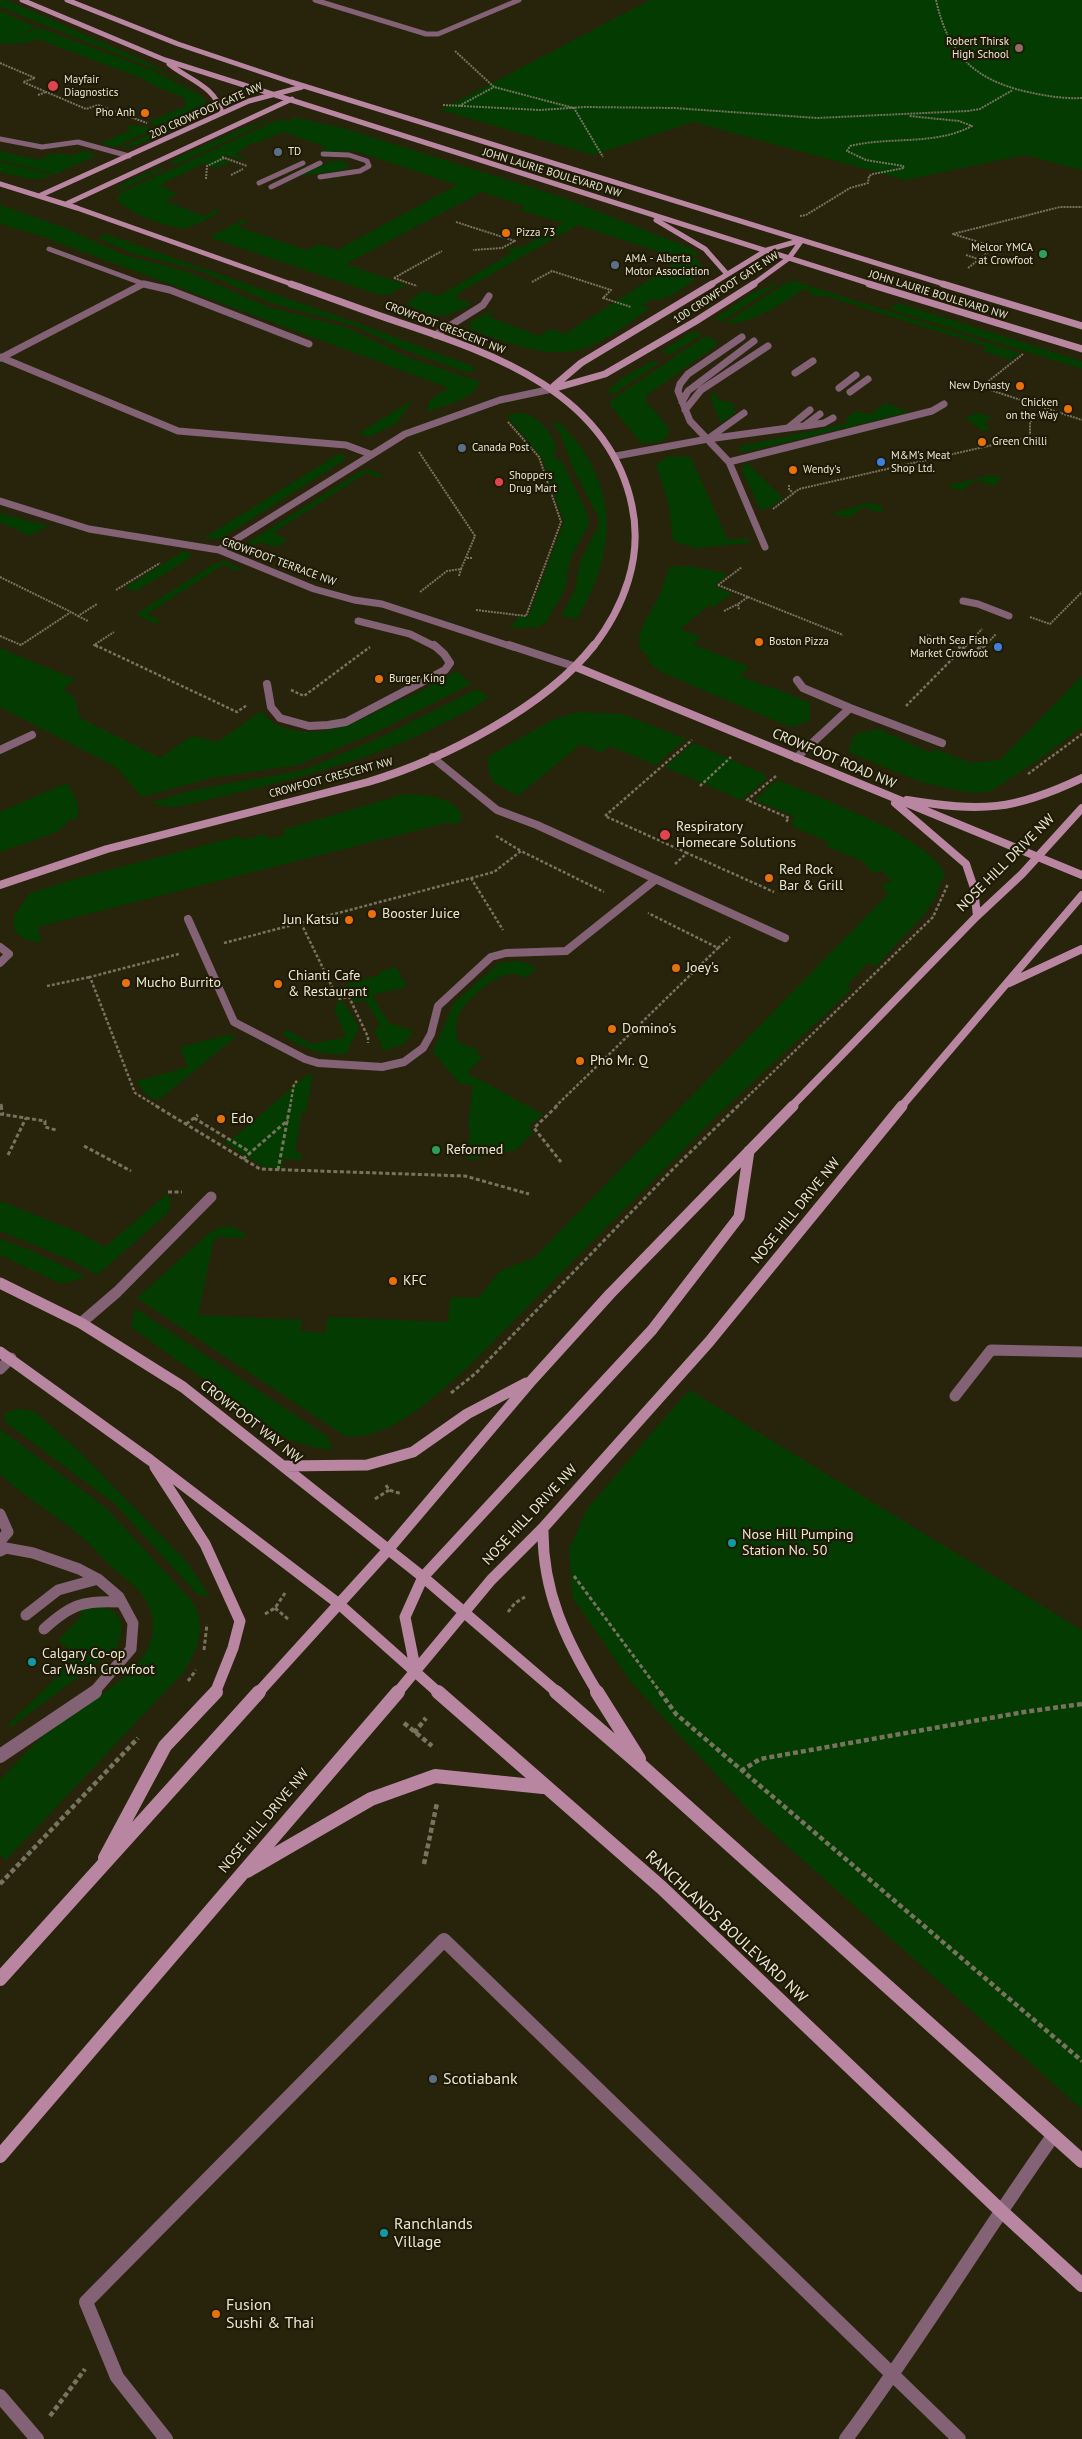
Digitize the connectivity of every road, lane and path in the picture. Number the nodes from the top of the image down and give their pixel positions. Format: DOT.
graph roads {
  1 [pos="22,0"];
  2 [pos="67,0"];
  3 [pos="315,0"];
  4 [pos="519,0"];
  5 [pos="936,0"];
  6 [pos="454,50"];
  7 [pos="165,60"];
  8 [pos="0,63"];
  9 [pos="304,87"];
  10 [pos="494,87"];
  11 [pos="1013,90"];
  12 [pos="46,92"];
  13 [pos="269,94"];
  14 [pos="38,95"];
  15 [pos="1082,98"];
  16 [pos="290,100"];
  17 [pos="440,105"];
  18 [pos="458,106"];
  19 [pos="574,108"];
  20 [pos="222,113"];
  21 [pos="898,115"];
  22 [pos="147,123"];
  23 [pos="0,139"];
  24 [pos="129,156"];
  25 [pos="224,158"];
  26 [pos="605,162"];
  27 [pos="303,163"];
  28 [pos="248,166"];
  29 [pos="231,175"];
  30 [pos="320,177"];
  31 [pos="206,179"];
  32 [pos="0,184"];
  33 [pos="259,184"];
  34 [pos="271,187"];
  35 [pos="41,196"];
  36 [pos="66,204"];
  37 [pos="1082,207"];
  38 [pos="641,212"];
  39 [pos="797,217"];
  40 [pos="456,222"];
  41 [pos="802,240"];
  42 [pos="50,250"];
  43 [pos="473,250"];
  44 [pos="766,250"];
  45 [pos="442,251"];
  46 [pos="966,256"];
  47 [pos="789,258"];
  48 [pos="979,260"];
  49 [pos="964,271"];
  50 [pos="728,274"];
  51 [pos="532,282"];
  52 [pos="144,284"];
  53 [pos="417,286"];
  54 [pos="489,296"];
  55 [pos="634,308"];
  56 [pos="1082,326"];
  57 [pos="435,335"];
  58 [pos="742,337"];
  59 [pos="754,341"];
  60 [pos="309,344"];
  61 [pos="768,346"];
  62 [pos="1082,349"];
  63 [pos="1024,353"];
  64 [pos="0,358"];
  65 [pos="813,360"];
  66 [pos="795,373"];
  67 [pos="856,375"];
  68 [pos="868,379"];
  69 [pos="968,383"];
  70 [pos="981,387"];
  71 [pos="839,388"];
  72 [pos="552,389"];
  73 [pos="850,392"];
  74 [pos="682,402"];
  75 [pos="944,404"];
  76 [pos="1046,408"];
  77 [pos="686,410"];
  78 [pos="810,410"];
  79 [pos="744,413"];
  80 [pos="820,414"];
  81 [pos="833,418"];
  82 [pos="1082,420"];
  83 [pos="508,421"];
  84 [pos="804,426"];
  85 [pos="788,428"];
  86 [pos="708,439"];
  87 [pos="413,450"];
  88 [pos="370,454"];
  89 [pos="616,456"];
  90 [pos="728,462"];
  91 [pos="812,481"];
  92 [pos="790,485"];
  93 [pos="818,485"];
  94 [pos="793,493"];
  95 [pos="0,501"];
  96 [pos="750,512"];
  97 [pos="765,547"];
  98 [pos="219,550"];
  99 [pos="466,558"];
  100 [pos="472,558"];
  101 [pos="742,567"];
  102 [pos="462,568"];
  103 [pos="468,568"];
  104 [pos="459,576"];
  105 [pos="0,577"];
  106 [pos="1082,592"];
  107 [pos="415,597"];
  108 [pos="748,597"];
  109 [pos="963,601"];
  110 [pos="97,604"];
  111 [pos="738,604"];
  112 [pos="468,609"];
  113 [pos="739,610"];
  114 [pos="724,611"];
  115 [pos="71,612"];
  116 [pos="1026,615"];
  117 [pos="78,616"];
  118 [pos="1009,616"];
  119 [pos="358,621"];
  120 [pos="88,622"];
  121 [pos="987,631"];
  122 [pos="114,632"];
  123 [pos="843,635"];
  124 [pos="926,635"];
  125 [pos="0,636"];
  126 [pos="938,639"];
  127 [pos="377,642"];
  128 [pos="987,643"];
  129 [pos="958,647"];
  130 [pos="962,648"];
  131 [pos="983,648"];
  132 [pos="978,649"];
  133 [pos="974,653"];
  134 [pos="974,657"];
  135 [pos="576,667"];
  136 [pos="798,680"];
  137 [pos="267,684"];
  138 [pos="284,688"];
  139 [pos="189,690"];
  140 [pos="183,694"];
  141 [pos="251,702"];
  142 [pos="850,708"];
  143 [pos="904,709"];
  144 [pos="1082,734"];
  145 [pos="32,735"];
  146 [pos="692,740"];
  147 [pos="942,743"];
  148 [pos="0,750"];
  149 [pos="432,757"];
  150 [pos="731,757"];
  151 [pos="796,758"];
  152 [pos="1028,774"];
  153 [pos="776,776"];
  154 [pos="1082,778"];
  155 [pos="700,786"];
  156 [pos="889,798"];
  157 [pos="1082,808"];
  158 [pos="786,822"];
  159 [pos="493,834"];
  160 [pos="521,851"];
  161 [pos="687,853"];
  162 [pos="1037,857"];
  163 [pos="674,865"];
  164 [pos="1082,875"];
  165 [pos="471,878"];
  166 [pos="950,878"];
  167 [pos="655,880"];
  168 [pos="0,885"];
  169 [pos="774,892"];
  170 [pos="1082,894"];
  171 [pos="626,902"];
  172 [pos="976,916"];
  173 [pos="188,919"];
  174 [pos="301,923"];
  175 [pos="785,938"];
  176 [pos="0,947"];
  177 [pos="202,949"];
  178 [pos="1082,949"];
  179 [pos="534,953"];
  180 [pos="0,963"];
  181 [pos="90,976"];
  182 [pos="1006,984"];
  183 [pos="47,986"];
  184 [pos="318,1063"];
  185 [pos="367,1067"];
  186 [pos="1,1104"];
  187 [pos="1,1114"];
  188 [pos="198,1115"];
  189 [pos="26,1118"];
  190 [pos="194,1118"];
  191 [pos="288,1119"];
  192 [pos="186,1124"];
  193 [pos="56,1130"];
  194 [pos="84,1146"];
  195 [pos="749,1151"];
  196 [pos="250,1152"];
  197 [pos="8,1155"];
  198 [pos="243,1159"];
  199 [pos="561,1162"];
  200 [pos="278,1170"];
  201 [pos="131,1171"];
  202 [pos="529,1194"];
  203 [pos="210,1197"];
  204 [pos="0,1283"];
  205 [pos="81,1323"];
  206 [pos="0,1352"];
  207 [pos="1082,1352"];
  208 [pos="10,1358"];
  209 [pos="0,1369"];
  210 [pos="532,1380"];
  211 [pos="447,1396"];
  212 [pos="955,1396"];
  213 [pos="150,1460"];
  214 [pos="283,1466"];
  215 [pos="402,1494"];
  216 [pos="375,1499"];
  217 [pos="0,1514"];
  218 [pos="543,1528"];
  219 [pos="0,1541"];
  220 [pos="0,1551"];
  221 [pos="387,1551"];
  222 [pos="574,1576"];
  223 [pos="423,1577"];
  224 [pos="98,1579"];
  225 [pos="287,1591"];
  226 [pos="525,1598"];
  227 [pos="121,1602"];
  228 [pos="339,1604"];
  229 [pos="275,1608"];
  230 [pos="508,1612"];
  231 [pos="464,1613"];
  232 [pos="265,1614"];
  233 [pos="26,1615"];
  234 [pos="288,1619"];
  235 [pos="207,1624"];
  236 [pos="44,1629"];
  237 [pos="202,1657"];
  238 [pos="200,1665"];
  239 [pos="416,1672"];
  240 [pos="184,1686"];
  241 [pos="1082,1704"];
  242 [pos="400,1718"];
  243 [pos="426,1718"];
  244 [pos="414,1733"];
  245 [pos="140,1736"];
  246 [pos="432,1746"];
  247 [pos="0,1756"];
  248 [pos="644,1768"];
  249 [pos="741,1771"];
  250 [pos="544,1787"];
  251 [pos="438,1800"];
  252 [pos="424,1864"];
  253 [pos="98,1873"];
  254 [pos="240,1876"];
  255 [pos="0,1884"];
  256 [pos="0,1979"];
  257 [pos="1082,2061"];
  258 [pos="1053,2136"];
  259 [pos="0,2156"];
  260 [pos="1082,2161"];
  261 [pos="1000,2210"];
  262 [pos="1082,2285"];
  263 [pos="103,2344"];
  264 [pos="894,2374"];
  265 [pos="0,2396"];
  266 [pos="36,2438"];
  267 [pos="166,2439"];
  268 [pos="846,2439"];
  269 [pos="959,2439"];
  1 -- 7 [label="street, JOHN LAURIE BOULEVARD NW"];
  2 -- 9 [label="street, JOHN LAURIE BOULEVARD NW"];
  3 -- 4 [label="street"];
  5 -- 11 [label="path"];
  6 -- 10 [label="path"];
  7 -- 13 [label="street, JOHN LAURIE BOULEVARD NW"];
  7 -- 20 [label="street"];
  8 -- 12 [label="path"];
  9 -- 13 [label="street, 200 CROWFOOT GATE NW"];
  9 -- 16 [label="street, 200 CROWFOOT GATE NW"];
  9 -- 41 [label="street, JOHN LAURIE BOULEVARD NW"];
  10 -- 18 [label="path"];
  10 -- 19 [label="path"];
  11 -- 15 [label="path"];
  11 -- 21 [label="path"];
  12 -- 14 [label="path"];
  12 -- 22 [label="path"];
  13 -- 16 [label="street, JOHN LAURIE BOULEVARD NW"];
  13 -- 20 [label="street, 200 CROWFOOT GATE NW"];
  16 -- 36 [label="street, 200 CROWFOOT GATE NW"];
  16 -- 38 [label="street, JOHN LAURIE BOULEVARD NW"];
  17 -- 18 [label="path"];
  18 -- 19 [label="path"];
  19 -- 21 [label="path"];
  19 -- 26 [label="path"];
  20 -- 24 [label="street, 200 CROWFOOT GATE NW"];
  21 -- 39 [label="path"];
  23 -- 24 [label="street"];
  24 -- 35 [label="street, 200 CROWFOOT GATE NW"];
  25 -- 31 [label="path"];
  27 -- 33 [label="street"];
  28 -- 29 [label="path"];
  30 -- 34 [label="street"];
  32 -- 35 [label="street, CROWFOOT CRESCENT NW"];
  35 -- 36 [label="street, CROWFOOT CRESCENT NW"];
  36 -- 57 [label="street, CROWFOOT CRESCENT NW"];
  37 -- 48 [label="path"];
  38 -- 44 [label="street, JOHN LAURIE BOULEVARD NW"];
  38 -- 50 [label="street"];
  40 -- 43 [label="path"];
  41 -- 44 [label="street, 100 CROWFOOT GATE NW"];
  41 -- 47 [label="street, 100 CROWFOOT GATE NW"];
  41 -- 56 [label="street, JOHN LAURIE BOULEVARD NW"];
  42 -- 52 [label="street"];
  44 -- 47 [label="street, JOHN LAURIE BOULEVARD NW"];
  44 -- 50 [label="street, 100 CROWFOOT GATE NW"];
  45 -- 53 [label="path"];
  46 -- 48 [label="path"];
  47 -- 62 [label="street, JOHN LAURIE BOULEVARD NW"];
  47 -- 72 [label="street, 100 CROWFOOT GATE NW"];
  48 -- 49 [label="path"];
  50 -- 72 [label="street, 100 CROWFOOT GATE NW"];
  51 -- 55 [label="path"];
  52 -- 60 [label="street"];
  52 -- 64 [label="street"];
  54 -- 57 [label="street"];
  57 -- 72 [label="street, CROWFOOT CRESCENT NW"];
  58 -- 74 [label="street"];
  59 -- 74 [label="street"];
  61 -- 77 [label="street"];
  63 -- 70 [label="path"];
  64 -- 88 [label="street"];
  65 -- 66 [label="street"];
  67 -- 71 [label="street"];
  68 -- 73 [label="street"];
  69 -- 70 [label="path"];
  70 -- 76 [label="path"];
  72 -- 88 [label="street"];
  72 -- 89 [label="street, CROWFOOT CRESCENT NW"];
  74 -- 77 [label="street"];
  75 -- 90 [label="street"];
  76 -- 82 [label="path"];
  76 -- 93 [label="path"];
  77 -- 86 [label="street"];
  78 -- 85 [label="street"];
  79 -- 86 [label="street"];
  80 -- 84 [label="street"];
  81 -- 84 [label="street"];
  83 -- 112 [label="path"];
  84 -- 85 [label="street"];
  85 -- 86 [label="street"];
  86 -- 89 [label="street"];
  86 -- 90 [label="street"];
  87 -- 99 [label="path"];
  88 -- 98 [label="street"];
  89 -- 135 [label="street, CROWFOOT CRESCENT NW"];
  90 -- 96 [label="street"];
  91 -- 93 [label="path"];
  92 -- 94 [label="path"];
  93 -- 94 [label="path"];
  94 -- 96 [label="path"];
  95 -- 98 [label="street, CROWFOOT TERRACE NW"];
  96 -- 97 [label="street"];
  98 -- 135 [label="street, CROWFOOT TERRACE NW"];
  99 -- 100 [label="path"];
  99 -- 102 [label="path"];
  101 -- 108 [label="path"];
  102 -- 103 [label="path"];
  102 -- 104 [label="path"];
  102 -- 107 [label="path"];
  105 -- 115 [label="path"];
  106 -- 116 [label="path"];
  108 -- 111 [label="path"];
  108 -- 123 [label="path"];
  109 -- 118 [label="street"];
  110 -- 117 [label="path"];
  111 -- 113 [label="path"];
  111 -- 114 [label="path"];
  115 -- 117 [label="path"];
  115 -- 125 [label="path"];
  117 -- 120 [label="path"];
  119 -- 137 [label="street"];
  121 -- 130 [label="path"];
  122 -- 139 [label="path"];
  124 -- 126 [label="path"];
  127 -- 138 [label="path"];
  128 -- 132 [label="path"];
  129 -- 130 [label="path"];
  130 -- 133 [label="path"];
  130 -- 143 [label="path"];
  131 -- 132 [label="path"];
  132 -- 133 [label="path"];
  133 -- 134 [label="path"];
  135 -- 149 [label="street, CROWFOOT CRESCENT NW"];
  135 -- 151 [label="street, CROWFOOT ROAD NW"];
  136 -- 142 [label="street"];
  139 -- 140 [label="path"];
  139 -- 141 [label="path"];
  142 -- 147 [label="street"];
  142 -- 151 [label="street"];
  144 -- 152 [label="path"];
  145 -- 148 [label="street"];
  146 -- 161 [label="path"];
  149 -- 167 [label="street"];
  149 -- 168 [label="street, CROWFOOT CRESCENT NW"];
  150 -- 155 [label="path"];
  151 -- 156 [label="street, CROWFOOT ROAD NW"];
  153 -- 158 [label="path"];
  154 -- 156 [label="street"];
  156 -- 162 [label="street, CROWFOOT ROAD NW"];
  156 -- 172 [label="street"];
  157 -- 162 [label="street, NOSE HILL DRIVE NW"];
  159 -- 160 [label="path"];
  160 -- 165 [label="path"];
  160 -- 171 [label="path"];
  161 -- 163 [label="path"];
  161 -- 169 [label="path"];
  162 -- 164 [label="street, CROWFOOT ROAD NW"];
  162 -- 172 [label="street, NOSE HILL DRIVE NW"];
  165 -- 174 [label="path"];
  165 -- 179 [label="path"];
  166 -- 211 [label="path"];
  167 -- 171 [label="street"];
  167 -- 175 [label="street"];
  170 -- 182 [label="street, NOSE HILL DRIVE NW"];
  171 -- 179 [label="street"];
  171 -- 199 [label="path"];
  172 -- 195 [label="street, NOSE HILL DRIVE NW"];
  173 -- 177 [label="street"];
  174 -- 177 [label="path"];
  174 -- 185 [label="path"];
  176 -- 180 [label="street"];
  177 -- 181 [label="path"];
  177 -- 184 [label="street"];
  178 -- 182 [label="street"];
  179 -- 185 [label="street"];
  181 -- 183 [label="path"];
  181 -- 192 [label="path"];
  182 -- 218 [label="street, NOSE HILL DRIVE NW"];
  184 -- 185 [label="street"];
  184 -- 191 [label="path"];
  186 -- 187 [label="path"];
  187 -- 189 [label="path"];
  188 -- 190 [label="path"];
  189 -- 193 [label="path"];
  189 -- 197 [label="path"];
  190 -- 192 [label="path"];
  190 -- 196 [label="path"];
  191 -- 196 [label="path"];
  191 -- 200 [label="path"];
  192 -- 198 [label="path"];
  194 -- 201 [label="path"];
  195 -- 210 [label="street, NOSE HILL DRIVE NW"];
  195 -- 223 [label="street"];
  196 -- 198 [label="path"];
  198 -- 200 [label="path"];
  200 -- 202 [label="path"];
  203 -- 205 [label="street"];
  204 -- 205 [label="street, CROWFOOT WAY NW"];
  205 -- 214 [label="street, CROWFOOT WAY NW"];
  206 -- 208 [label="street"];
  207 -- 212 [label="street"];
  208 -- 209 [label="street"];
  208 -- 213 [label="street"];
  210 -- 214 [label="street"];
  210 -- 221 [label="street, NOSE HILL DRIVE NW"];
  213 -- 228 [label="street"];
  213 -- 253 [label="street"];
  214 -- 221 [label="street, CROWFOOT WAY NW"];
  215 -- 216 [label="path"];
  217 -- 219 [label="street"];
  218 -- 231 [label="street, NOSE HILL DRIVE NW"];
  218 -- 248 [label="street"];
  220 -- 224 [label="street"];
  221 -- 223 [label="street, CROWFOOT WAY NW"];
  221 -- 228 [label="street, NOSE HILL DRIVE NW"];
  222 -- 249 [label="path"];
  223 -- 231 [label="street, CROWFOOT WAY NW"];
  223 -- 239 [label="street"];
  224 -- 227 [label="street"];
  224 -- 233 [label="street"];
  225 -- 229 [label="path"];
  226 -- 230 [label="path"];
  227 -- 236 [label="street"];
  227 -- 247 [label="street"];
  228 -- 239 [label="street, RANCHLANDS BOULEVARD NW"];
  228 -- 253 [label="street, NOSE HILL DRIVE NW"];
  229 -- 232 [label="path"];
  229 -- 234 [label="path"];
  231 -- 239 [label="street, NOSE HILL DRIVE NW"];
  231 -- 248 [label="street"];
  235 -- 237 [label="path"];
  238 -- 240 [label="path"];
  239 -- 250 [label="street, RANCHLANDS BOULEVARD NW"];
  239 -- 254 [label="street, NOSE HILL DRIVE NW"];
  241 -- 249 [label="path"];
  242 -- 244 [label="path"];
  243 -- 244 [label="path"];
  244 -- 246 [label="path"];
  245 -- 255 [label="path"];
  248 -- 258 [label="street"];
  249 -- 257 [label="path"];
  250 -- 254 [label="street"];
  250 -- 261 [label="street, RANCHLANDS BOULEVARD NW"];
  251 -- 252 [label="path"];
  253 -- 256 [label="street, NOSE HILL DRIVE NW"];
  254 -- 259 [label="street, NOSE HILL DRIVE NW"];
  258 -- 260 [label="street"];
  258 -- 261 [label="street"];
  261 -- 262 [label="street, RANCHLANDS BOULEVARD NW"];
  261 -- 264 [label="street"];
  263 -- 264 [label="street"];
  263 -- 266 [label="path"];
  263 -- 267 [label="street"];
  264 -- 268 [label="street"];
  264 -- 269 [label="street"];
  265 -- 266 [label="street"];
}
